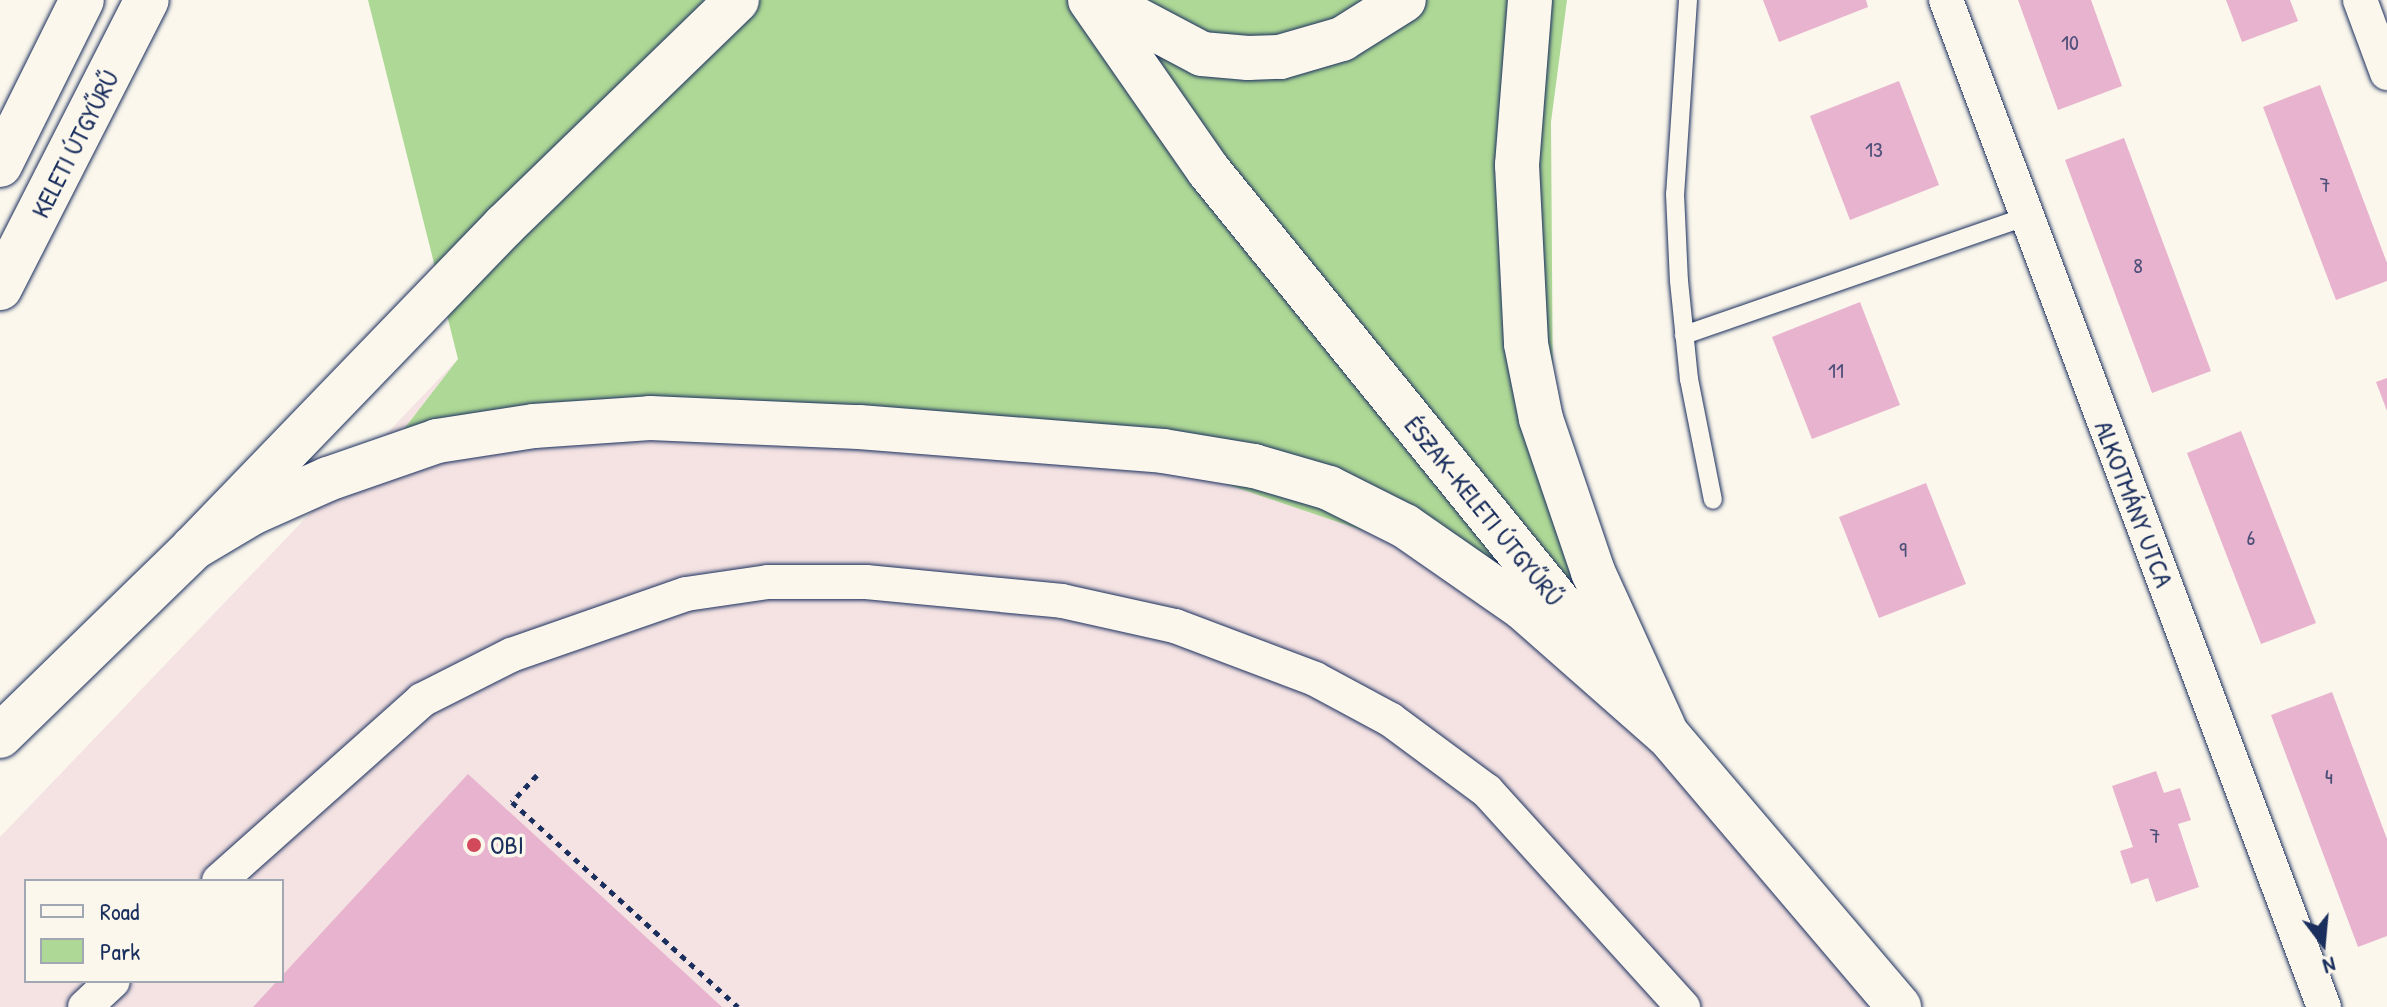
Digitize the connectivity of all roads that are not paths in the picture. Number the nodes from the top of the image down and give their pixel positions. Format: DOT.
graph roads {
  1 [pos="82,0"];
  2 [pos="147,0"];
  3 [pos="737,0"];
  4 [pos="1090,0"];
  5 [pos="1100,0"];
  6 [pos="1404,0"];
  7 [pos="1530,0"];
  8 [pos="1688,0"];
  9 [pos="1946,0"];
  10 [pos="2361,1"];
  11 [pos="2387,73"];
  12 [pos="0,165"];
  13 [pos="2025,217"];
  14 [pos="0,288"];
  15 [pos="1684,335"];
  16 [pos="359,372"];
  17 [pos="1713,500"];
  18 [pos="193,548"];
  19 [pos="0,701"];
  20 [pos="1666,734"];
  21 [pos="0,736"];
  22 [pos="221,879"];
  23 [pos="111,983"];
  24 [pos="85,1007"];
  25 [pos="1683,1007"];
  26 [pos="1899,1007"];
  27 [pos="2324,1007"];
  1 -- 12 [label="main road"];
  2 -- 14 [label="main road, KELETI ÚTGYŰRŰ"];
  3 -- 16 [label="main road"];
  4 -- 20 [label="main road, ÉSZAK-KELETI ÚTGYŰRŰ"];
  5 -- 6 [label="main road"];
  7 -- 20 [label="main road"];
  8 -- 15 [label="lane"];
  9 -- 13 [label="street, ALKOTMÁNY UTCA"];
  10 -- 11 [label="street"];
  13 -- 15 [label="lane"];
  13 -- 27 [label="street, ALKOTMÁNY UTCA"];
  15 -- 17 [label="lane"];
  16 -- 18 [label="main road"];
  16 -- 19 [label="main road"];
  18 -- 20 [label="main road"];
  18 -- 21 [label="main road"];
  20 -- 26 [label="main road, ÉSZAK-KELETI ÚTGYŰRŰ"];
  22 -- 25 [label="street"];
  23 -- 24 [label="street"];
}
